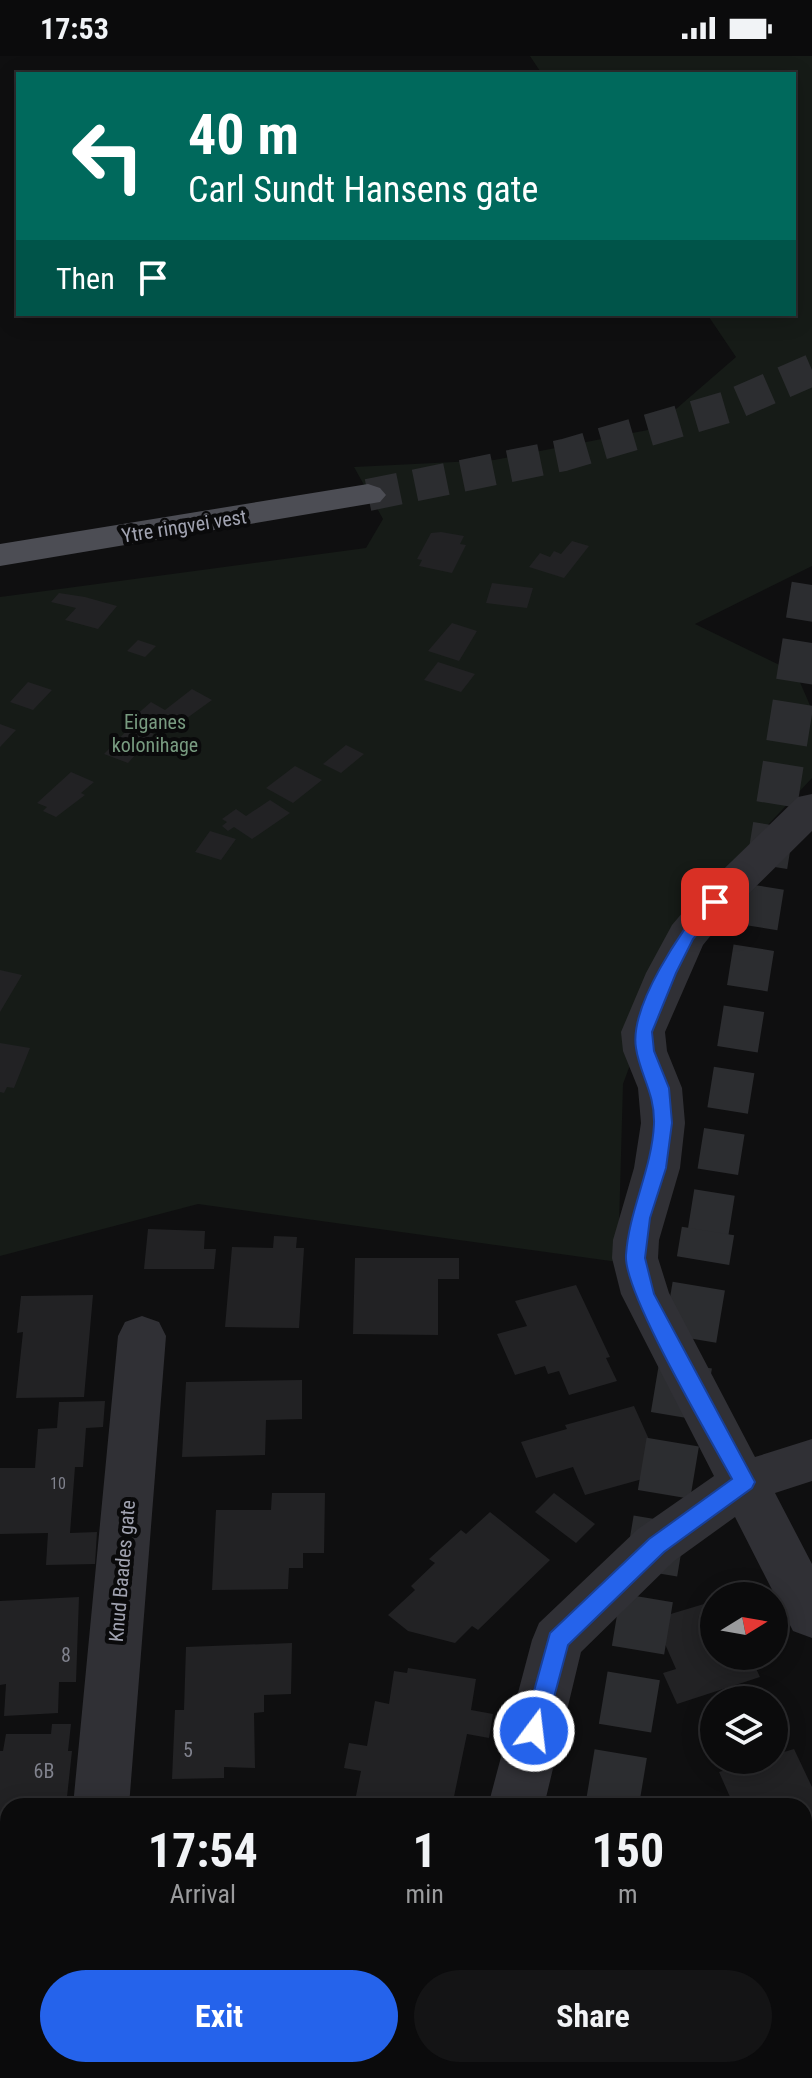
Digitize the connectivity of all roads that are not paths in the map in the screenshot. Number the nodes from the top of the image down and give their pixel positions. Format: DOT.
graph roads {
  1 [pos="368,495"];
  2 [pos="0,555"];
  3 [pos="812,807"];
  4 [pos="142,1336"];
  5 [pos="812,1460"];
  6 [pos="744,1482"];
  7 [pos="812,1615"];
  8 [pos="102,1798"];
  9 [pos="518,1798"];
  1 -- 2 [label="main road, Ytre ringvei vest"];
  3 -- 6 [label="street"];
  4 -- 8 [label="street, Knud Baades gate"];
  5 -- 6 [label="street"];
  6 -- 7 [label="street"];
  6 -- 9 [label="street"];
}
